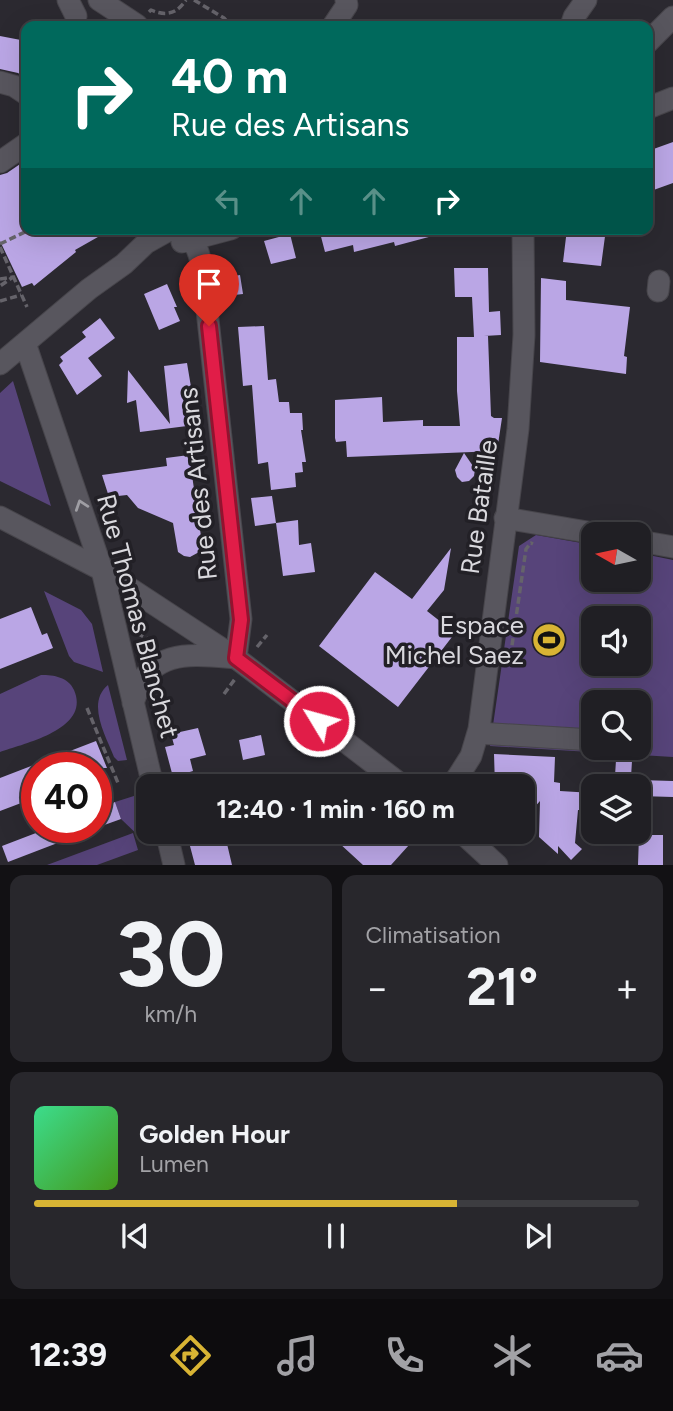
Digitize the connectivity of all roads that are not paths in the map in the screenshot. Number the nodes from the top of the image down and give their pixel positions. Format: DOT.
graph roads {
  1 [pos="99,0"];
  2 [pos="346,0"];
  3 [pos="586,0"];
  4 [pos="673,17"];
  5 [pos="131,21"];
  6 [pos="336,21"];
  7 [pos="573,21"];
  8 [pos="653,36"];
  9 [pos="0,82"];
  10 [pos="21,91"];
  11 [pos="673,98"];
  12 [pos="653,106"];
  13 [pos="21,147"];
  14 [pos="0,162"];
  15 [pos="160,235"];
  16 [pos="186,235"];
  17 [pos="523,235"];
  18 [pos="124,264"];
  19 [pos="26,343"];
  20 [pos="0,364"];
  21 [pos="0,517"];
  22 [pos="505,517"];
  23 [pos="581,531"];
  24 [pos="651,543"];
  25 [pos="673,547"];
  26 [pos="102,570"];
  27 [pos="236,658"];
  28 [pos="133,703"];
  29 [pos="478,733"];
  30 [pos="581,739"];
  31 [pos="150,774"];
  32 [pos="387,774"];
  33 [pos="460,774"];
  34 [pos="169,844"];
  35 [pos="474,844"];
  36 [pos="174,865"];
  37 [pos="497,865"];
  1 -- 5 [label="street"];
  2 -- 6 [label="street"];
  3 -- 7 [label="street"];
  4 -- 8 [label="street"];
  9 -- 10 [label="street"];
  11 -- 12 [label="street"];
  13 -- 14 [label="street"];
  15 -- 18 [label="street"];
  16 -- 18 [label="street"];
  16 -- 27 [label="street, Rue des Artisans"];
  17 -- 22 [label="street, Rue Bataille"];
  18 -- 19 [label="street"];
  19 -- 20 [label="street"];
  26 -- 19 [label="street, Rue Thomas Blanchet, one-way"];
  21 -- 26 [label="street"];
  22 -- 23 [label="street"];
  22 -- 29 [label="street, Rue Bataille"];
  24 -- 25 [label="street"];
  26 -- 27 [label="street"];
  26 -- 28 [label="street, Rue Thomas Blanchet"];
  27 -- 28 [label="street"];
  27 -- 32 [label="street"];
  28 -- 31 [label="street, Rue Thomas Blanchet"];
  29 -- 30 [label="street"];
  29 -- 33 [label="street, Rue Bataille"];
  34 -- 36 [label="street"];
  35 -- 37 [label="street"];
}
